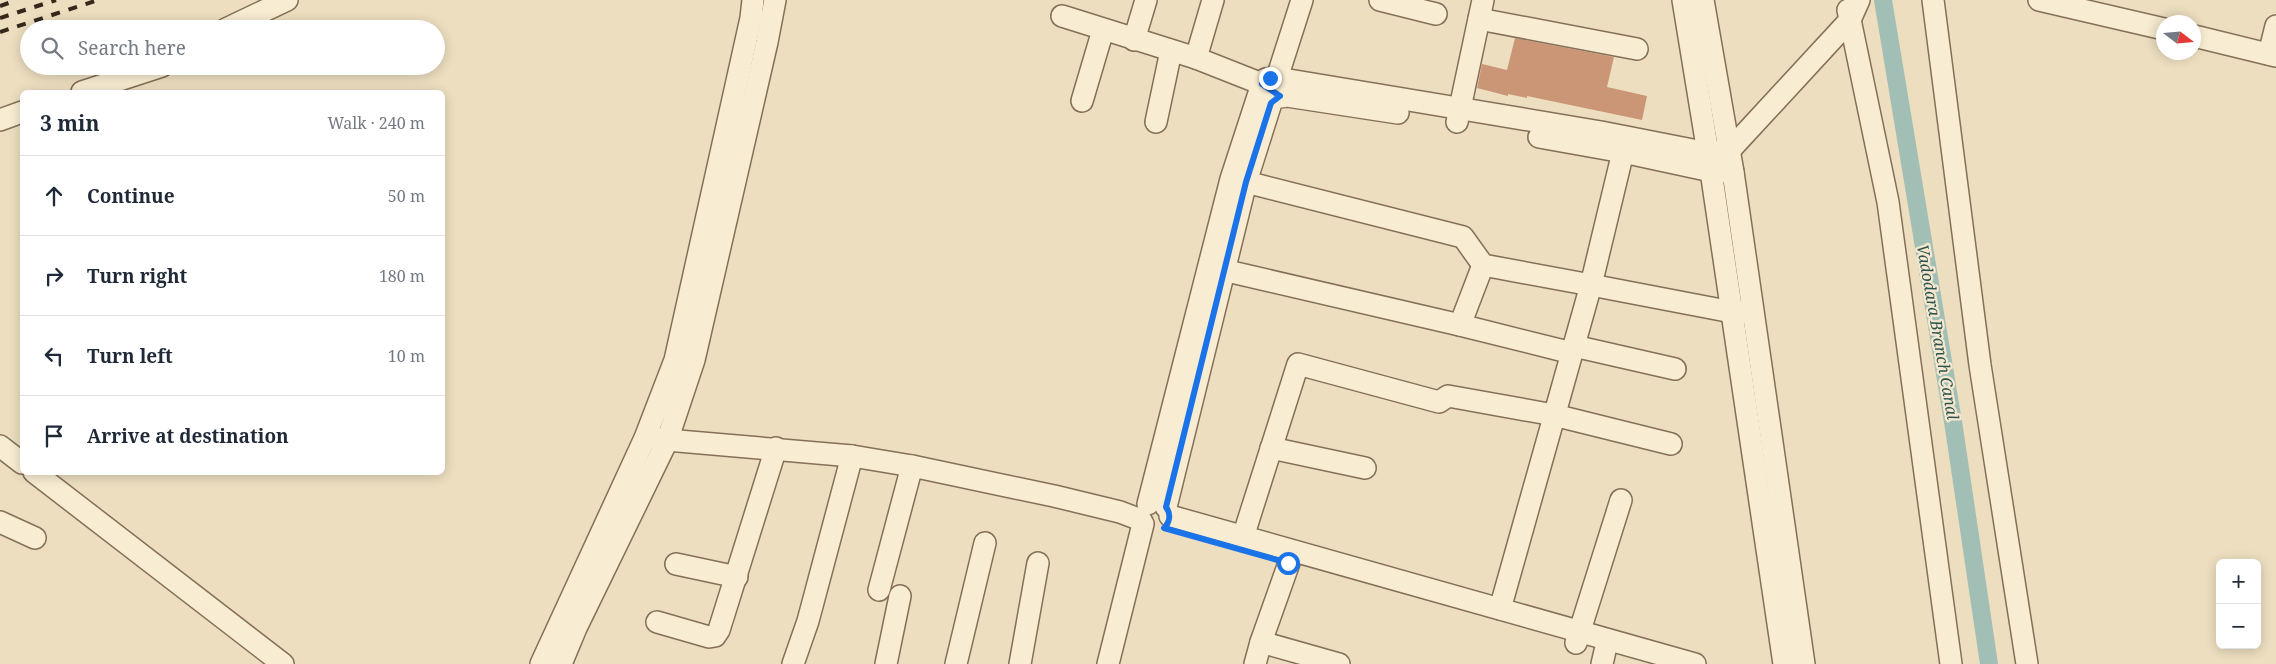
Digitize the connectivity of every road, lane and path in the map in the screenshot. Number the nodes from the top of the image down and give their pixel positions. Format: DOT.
graph roads {
  1 [pos="287,0"];
  2 [pos="753,0"];
  3 [pos="775,0"];
  4 [pos="1146,0"];
  5 [pos="1213,0"];
  6 [pos="1302,0"];
  7 [pos="1380,0"];
  8 [pos="1683,0"];
  9 [pos="1704,0"];
  10 [pos="1859,0"];
  11 [pos="1933,0"];
  12 [pos="2039,0"];
  13 [pos="1481,9"];
  14 [pos="1848,10"];
  15 [pos="1436,14"];
  16 [pos="1062,16"];
  17 [pos="245,20"];
  18 [pos="2276,26"];
  19 [pos="2156,27"];
  20 [pos="1103,30"];
  21 [pos="2201,38"];
  22 [pos="1134,40"];
  23 [pos="1637,50"];
  24 [pos="1172,51"];
  25 [pos="2273,55"];
  26 [pos="1196,58"];
  27 [pos="134,75"];
  28 [pos="1273,86"];
  29 [pos="88,90"];
  30 [pos="1082,101"];
  31 [pos="20,113"];
  32 [pos="1458,116"];
  33 [pos="0,120"];
  34 [pos="1156,122"];
  35 [pos="1623,152"];
  36 [pos="1710,162"];
  37 [pos="1731,162"];
  38 [pos="1246,182"];
  39 [pos="1483,265"];
  40 [pos="1223,270"];
  41 [pos="1591,285"];
  42 [pos="1732,312"];
  43 [pos="1753,312"];
  44 [pos="1460,326"];
  45 [pos="1573,349"];
  46 [pos="684,360"];
  47 [pos="1675,369"];
  48 [pos="1554,416"];
  49 [pos="645,438"];
  50 [pos="667,441"];
  51 [pos="1671,444"];
  52 [pos="0,446"];
  53 [pos="776,448"];
  54 [pos="1271,448"];
  55 [pos="852,456"];
  56 [pos="20,461"];
  57 [pos="912,466"];
  58 [pos="1365,468"];
  59 [pos="38,475"];
  60 [pos="1621,500"];
  61 [pos="1154,517"];
  62 [pos="0,522"];
  63 [pos="1242,536"];
  64 [pos="35,538"];
  65 [pos="985,543"];
  66 [pos="1038,563"];
  67 [pos="1288,563"];
  68 [pos="676,564"];
  69 [pos="736,577"];
  70 [pos="879,590"];
  71 [pos="900,596"];
  72 [pos="1500,609"];
  73 [pos="656,622"];
  74 [pos="1578,637"];
  75 [pos="1261,642"];
  76 [pos="1603,657"];
  77 [pos="283,664"];
  78 [pos="541,664"];
  79 [pos="561,664"];
  80 [pos="792,664"];
  81 [pos="886,664"];
  82 [pos="956,664"];
  83 [pos="1020,664"];
  84 [pos="1108,664"];
  85 [pos="1122,664"];
  86 [pos="1256,664"];
  87 [pos="1339,664"];
  88 [pos="1652,664"];
  89 [pos="1695,664"];
  90 [pos="1784,664"];
  91 [pos="1804,664"];
  92 [pos="1951,664"];
  93 [pos="2027,664"];
  1 -- 17 [label="street"];
  2 -- 46 [label="street"];
  3 -- 46 [label="street"];
  4 -- 22 [label="street"];
  5 -- 26 [label="street"];
  6 -- 28 [label="street"];
  7 -- 15 [label="street"];
  8 -- 36 [label="street"];
  9 -- 37 [label="street"];
  10 -- 14 [label="street"];
  11 -- 93 [label="street"];
  12 -- 19 [label="street"];
  13 -- 23 [label="street"];
  13 -- 32 [label="street"];
  14 -- 37 [label="street"];
  14 -- 92 [label="street"];
  16 -- 20 [label="street"];
  18 -- 25 [label="street"];
  20 -- 22 [label="street"];
  20 -- 30 [label="street"];
  21 -- 25 [label="street"];
  22 -- 24 [label="street"];
  24 -- 26 [label="street"];
  24 -- 34 [label="street"];
  26 -- 28 [label="street"];
  27 -- 29 [label="street"];
  28 -- 32 [label="street"];
  28 -- 38 [label="street"];
  28 -- 61 [label="street"];
  31 -- 33 [label="street"];
  32 -- 35 [label="street"];
  32 -- 36 [label="street"];
  35 -- 36 [label="street"];
  35 -- 41 [label="street"];
  36 -- 37 [label="street"];
  36 -- 42 [label="street"];
  37 -- 43 [label="street"];
  38 -- 39 [label="street"];
  38 -- 40 [label="street"];
  39 -- 41 [label="street"];
  39 -- 44 [label="street"];
  40 -- 44 [label="street"];
  40 -- 61 [label="street"];
  41 -- 42 [label="street"];
  41 -- 45 [label="street"];
  42 -- 43 [label="street"];
  42 -- 90 [label="street"];
  43 -- 91 [label="street"];
  44 -- 45 [label="street"];
  45 -- 47 [label="street"];
  45 -- 48 [label="street"];
  46 -- 49 [label="street"];
  46 -- 50 [label="street"];
  48 -- 51 [label="street"];
  48 -- 54 [label="street"];
  48 -- 72 [label="street"];
  49 -- 50 [label="street"];
  49 -- 78 [label="street"];
  50 -- 53 [label="street"];
  50 -- 79 [label="street"];
  52 -- 56 [label="street"];
  53 -- 55 [label="street"];
  53 -- 69 [label="street"];
  54 -- 58 [label="street"];
  54 -- 63 [label="street"];
  55 -- 57 [label="street"];
  55 -- 80 [label="street"];
  57 -- 61 [label="street"];
  57 -- 70 [label="street"];
  59 -- 77 [label="street"];
  60 -- 74 [label="street"];
  61 -- 63 [label="street"];
  61 -- 67 [label="street"];
  61 -- 84 [label="street"];
  61 -- 85 [label="street"];
  62 -- 64 [label="street"];
  63 -- 72 [label="street"];
  65 -- 82 [label="street"];
  66 -- 83 [label="street"];
  67 -- 74 [label="street"];
  67 -- 75 [label="street"];
  68 -- 69 [label="street"];
  69 -- 73 [label="street"];
  71 -- 81 [label="street"];
  72 -- 74 [label="street"];
  74 -- 76 [label="street"];
  74 -- 89 [label="street"];
  75 -- 86 [label="street"];
  75 -- 87 [label="street"];
  76 -- 88 [label="street"];
}
